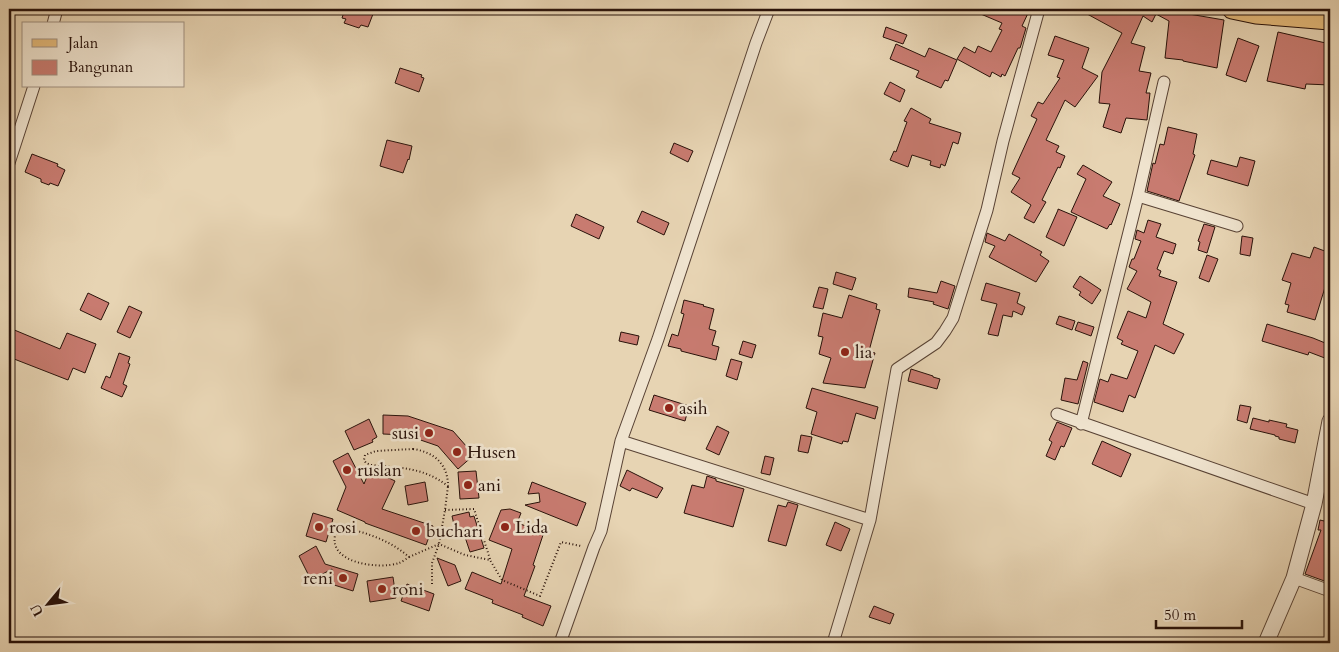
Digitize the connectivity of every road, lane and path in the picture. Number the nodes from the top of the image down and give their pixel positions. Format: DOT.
graph roads {
  1 [pos="57,9"];
  2 [pos="769,9"];
  3 [pos="1039,9"];
  4 [pos="1232,9"];
  5 [pos="1330,20"];
  6 [pos="54,22"];
  7 [pos="1164,82"];
  8 [pos="33,88"];
  9 [pos="9,163"];
  10 [pos="1138,196"];
  11 [pos="1238,226"];
  12 [pos="1057,414"];
  13 [pos="1330,422"];
  14 [pos="1081,424"];
  15 [pos="621,441"];
  16 [pos="448,486"];
  17 [pos="1314,504"];
  18 [pos="445,510"];
  19 [pos="870,520"];
  20 [pos="439,544"];
  21 [pos="594,548"];
  22 [pos="409,557"];
  23 [pos="490,560"];
  24 [pos="1294,578"];
  25 [pos="432,584"];
  26 [pos="1330,591"];
  27 [pos="560,643"];
  28 [pos="833,643"];
  29 [pos="1266,643"];
  1 -- 6 [label="street"];
  2 -- 15 [label="street"];
  3 -- 19 [label="street"];
  4 -- 5 [label="main road"];
  7 -- 10 [label="street"];
  8 -- 9 [label="street"];
  10 -- 11 [label="street"];
  10 -- 14 [label="street"];
  12 -- 14 [label="street"];
  13 -- 17 [label="street"];
  14 -- 17 [label="street"];
  15 -- 19 [label="street"];
  15 -- 21 [label="street"];
  16 -- 16 [label="path"];
  16 -- 18 [label="path"];
  17 -- 24 [label="street"];
  18 -- 20 [label="path"];
  18 -- 23 [label="path"];
  19 -- 28 [label="street"];
  20 -- 22 [label="path"];
  20 -- 23 [label="path"];
  20 -- 25 [label="path"];
  21 -- 23 [label="path"];
  21 -- 27 [label="street"];
  22 -- 22 [label="path"];
  24 -- 26 [label="street"];
  24 -- 29 [label="street"];
}
